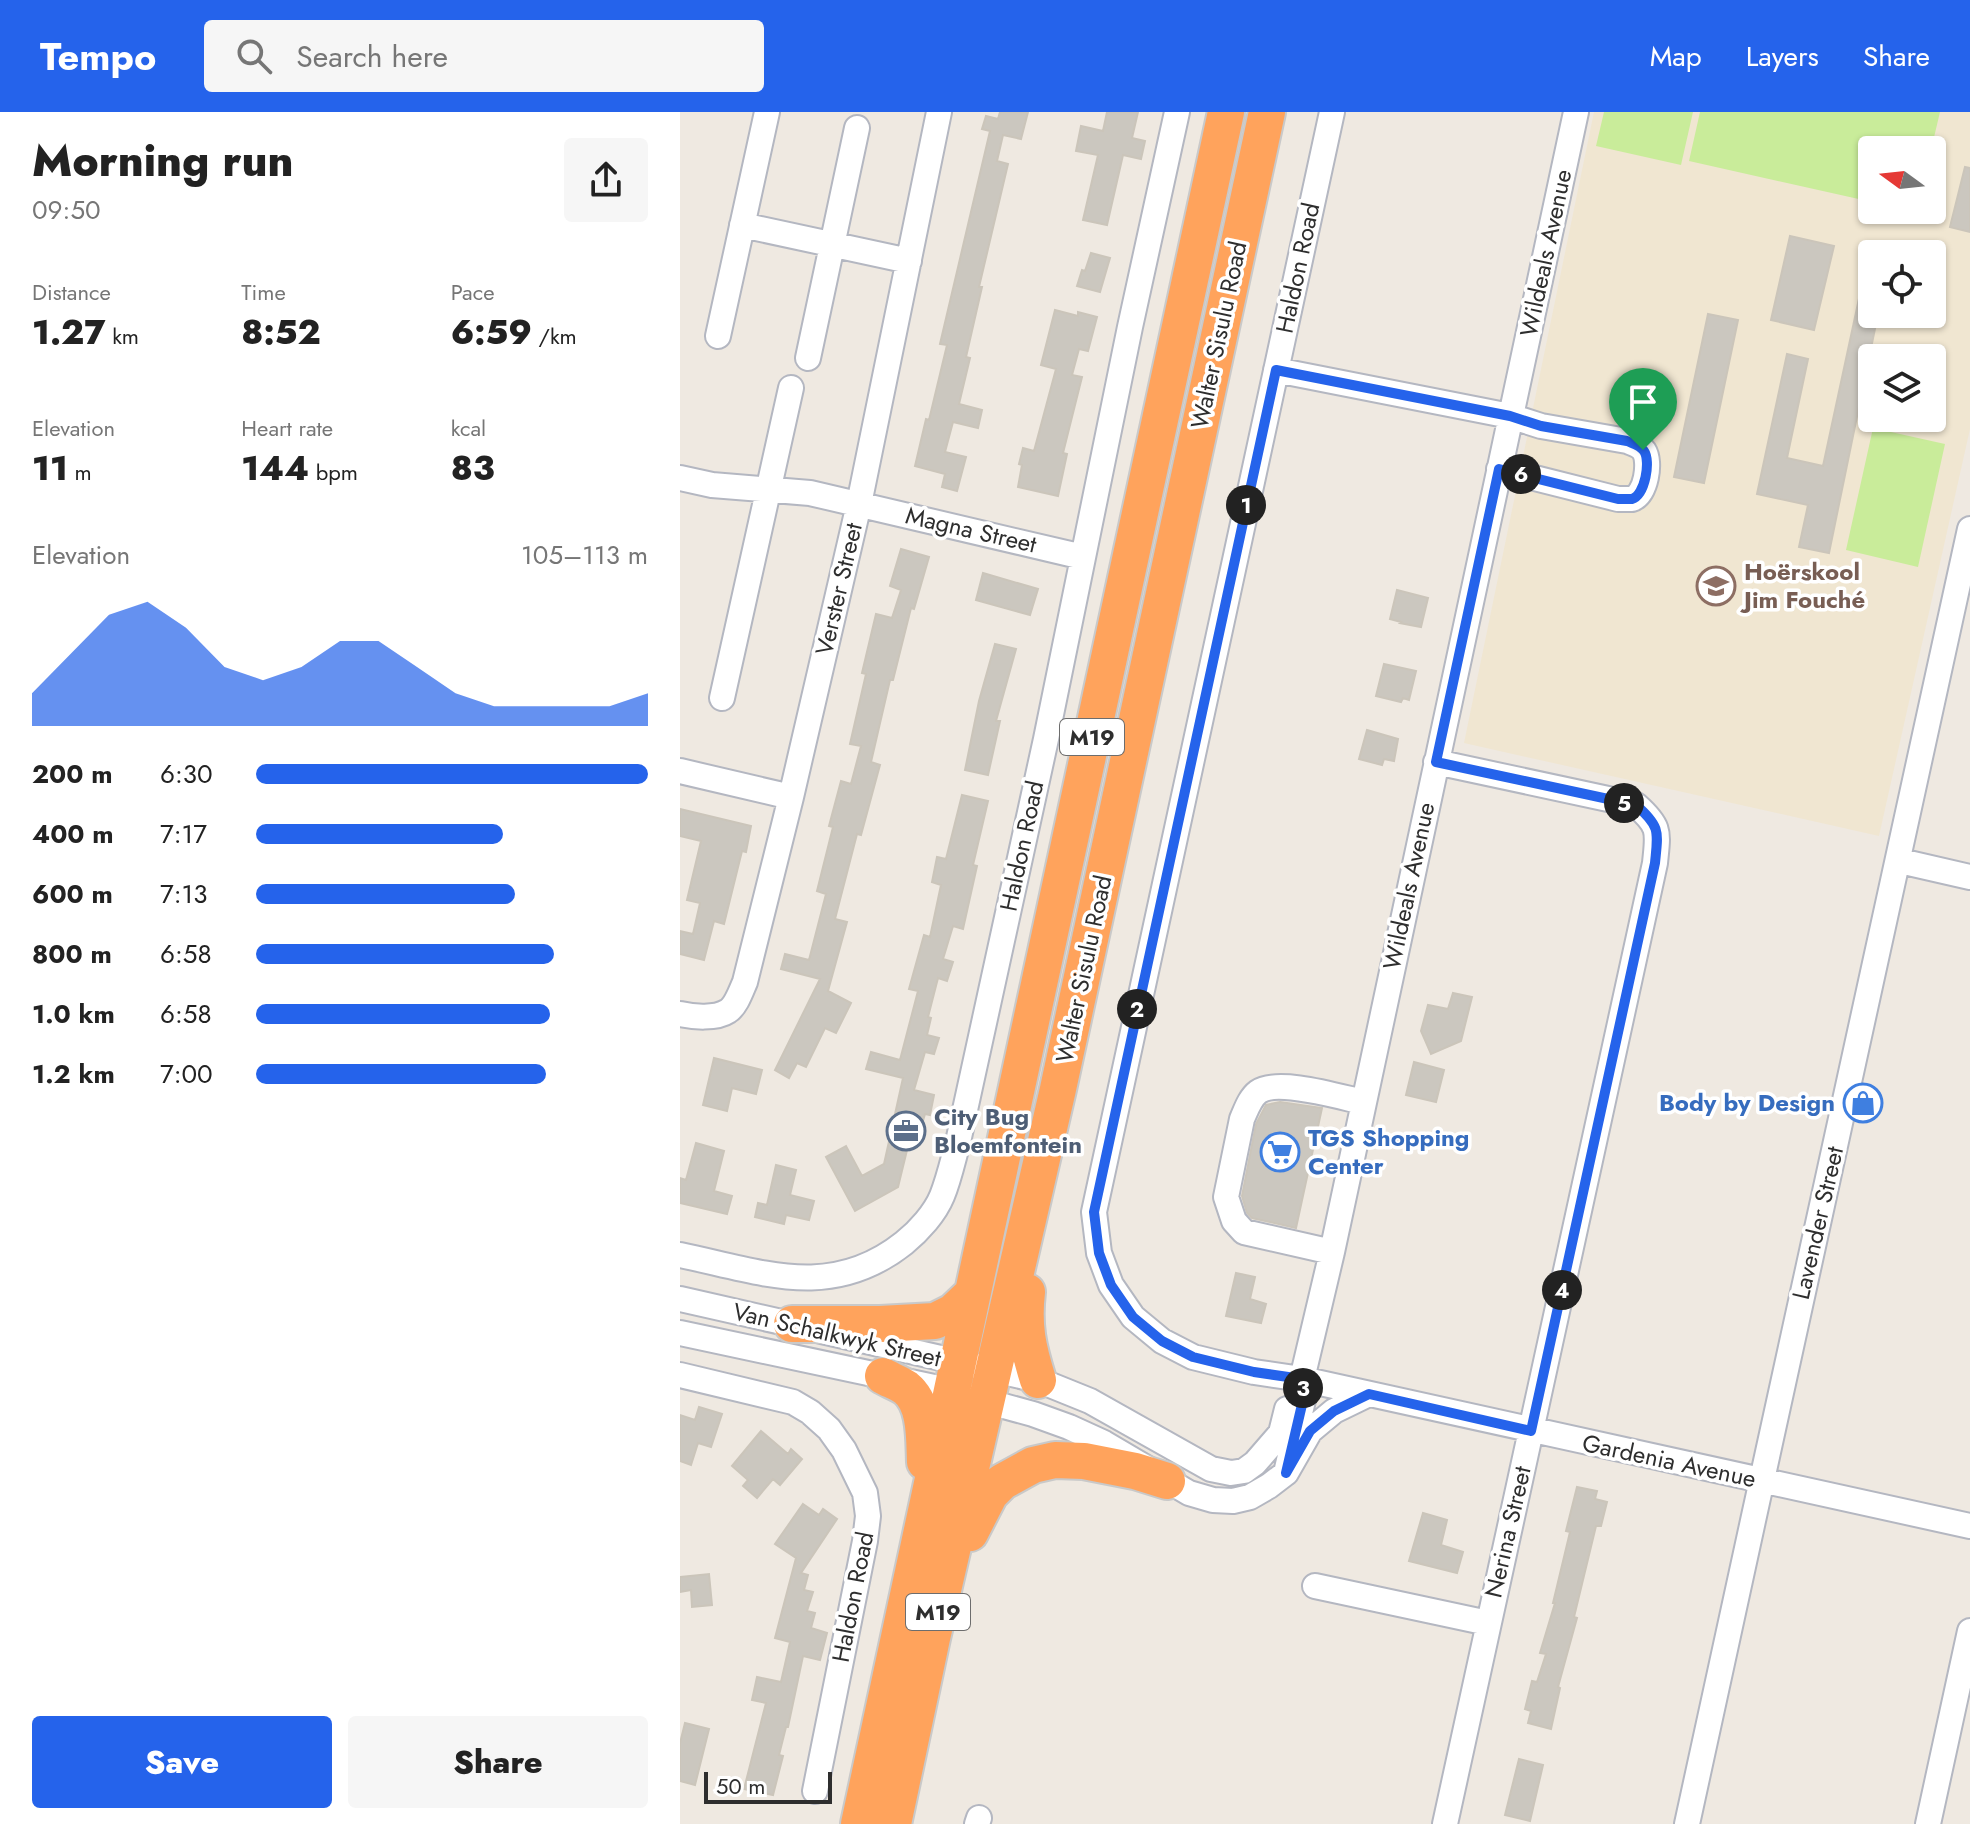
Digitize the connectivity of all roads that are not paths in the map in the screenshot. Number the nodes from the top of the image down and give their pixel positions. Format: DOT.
graph roads {
  1 [pos="767,112"];
  2 [pos="939,112"];
  3 [pos="1177,112"];
  4 [pos="1226,112"];
  5 [pos="1267,112"];
  6 [pos="1332,112"];
  7 [pos="1576,112"];
  8 [pos="857,128"];
  9 [pos="742,225"];
  10 [pos="833,245"];
  11 [pos="909,261"];
  12 [pos="718,336"];
  13 [pos="808,358"];
  14 [pos="1276,370"];
  15 [pos="791,388"];
  16 [pos="1510,416"];
  17 [pos="1499,469"];
  18 [pos="680,478"];
  19 [pos="767,490"];
  20 [pos="859,504"];
  21 [pos="1970,529"];
  22 [pos="1083,557"];
  23 [pos="722,698"];
  24 [pos="1436,762"];
  25 [pos="680,771"];
  26 [pos="791,797"];
  27 [pos="1900,861"];
  28 [pos="1970,877"];
  29 [pos="680,1014"];
  30 [pos="1058,1089"];
  31 [pos="1363,1102"];
  32 [pos="1332,1252"];
  33 [pos="680,1255"];
  34 [pos="972,1294"];
  35 [pos="680,1299"];
  36 [pos="792,1324"];
  37 [pos="680,1333"];
  38 [pos="1254,1372"];
  39 [pos="680,1375"];
  40 [pos="883,1376"];
  41 [pos="954,1376"];
  42 [pos="1302,1379"];
  43 [pos="1038,1380"];
  44 [pos="991,1386"];
  45 [pos="1369,1394"];
  46 [pos="1531,1431"];
  47 [pos="1281,1433"];
  48 [pos="1286,1473"];
  49 [pos="1167,1481"];
  50 [pos="1761,1481"];
  51 [pos="1970,1526"];
  52 [pos="918,1548"];
  53 [pos="1315,1586"];
  54 [pos="1488,1623"];
  55 [pos="1970,1631"];
  56 [pos="932,1638"];
  57 [pos="815,1791"];
  58 [pos="859,1824"];
  59 [pos="893,1824"];
  60 [pos="1445,1824"];
  61 [pos="1687,1824"];
  62 [pos="1928,1824"];
  1 -- 9 [label="street"];
  2 -- 11 [label="street, Verster Street"];
  3 -- 22 [label="street, Haldon Road"];
  4 -- 34 [label="highway, Walter Sisulu Road / M19"];
  5 -- 30 [label="highway, Walter Sisulu Road / M19"];
  6 -- 14 [label="street, Haldon Road"];
  7 -- 16 [label="street, Wildeals Avenue"];
  8 -- 10 [label="street"];
  9 -- 10 [label="street"];
  9 -- 12 [label="street"];
  10 -- 11 [label="street"];
  10 -- 13 [label="street"];
  11 -- 20 [label="street, Verster Street"];
  14 -- 16 [label="street"];
  14 -- 38 [label="street, Haldon Road"];
  15 -- 19 [label="street"];
  16 -- 17 [label="street, Wildeals Avenue"];
  16 -- 17 [label="street"];
  17 -- 24 [label="street, Wildeals Avenue"];
  18 -- 19 [label="street, Magna Street"];
  19 -- 20 [label="street, Magna Street"];
  19 -- 23 [label="street"];
  20 -- 22 [label="street, Magna Street"];
  20 -- 26 [label="street, Verster Street"];
  21 -- 27 [label="street, Lavender Street"];
  22 -- 33 [label="street, Haldon Road"];
  24 -- 31 [label="street, Wildeals Avenue"];
  24 -- 46 [label="street, Nerina Street"];
  25 -- 26 [label="street"];
  26 -- 29 [label="street, Verster Street"];
  27 -- 28 [label="street"];
  27 -- 50 [label="street, Lavender Street"];
  30 -- 43 [label="highway"];
  30 -- 44 [label="highway, Walter Sisulu Road / M19"];
  31 -- 32 [label="street, Wildeals Avenue"];
  31 -- 32 [label="street"];
  32 -- 42 [label="street, Wildeals Avenue"];
  34 -- 36 [label="highway"];
  34 -- 41 [label="highway, Walter Sisulu Road / M19"];
  35 -- 36 [label="street, Van Schalkwyk Street"];
  36 -- 41 [label="street, Van Schalkwyk Street"];
  37 -- 40 [label="street, Van Schalkwyk Street"];
  38 -- 42 [label="street, Haldon Road"];
  38 -- 47 [label="street"];
  39 -- 57 [label="street, Haldon Road"];
  40 -- 41 [label="street, Van Schalkwyk Street"];
  40 -- 52 [label="highway"];
  41 -- 44 [label="street"];
  41 -- 52 [label="highway, Walter Sisulu Road / M19"];
  42 -- 45 [label="street, Gardenia Avenue"];
  42 -- 47 [label="street"];
  42 -- 48 [label="street"];
  43 -- 44 [label="street"];
  43 -- 47 [label="street"];
  44 -- 49 [label="street"];
  44 -- 56 [label="highway, Walter Sisulu Road / M19"];
  45 -- 46 [label="street, Gardenia Avenue"];
  45 -- 48 [label="street"];
  46 -- 50 [label="street, Gardenia Avenue"];
  46 -- 54 [label="street, Nerina Street"];
  48 -- 49 [label="street"];
  49 -- 56 [label="highway"];
  50 -- 51 [label="street, Gardenia Avenue"];
  50 -- 61 [label="street, Lavender Street"];
  52 -- 58 [label="highway, Walter Sisulu Road / M19"];
  53 -- 54 [label="street, Nerina Street"];
  54 -- 60 [label="street, Nerina Street"];
  55 -- 62 [label="street"];
  56 -- 59 [label="highway, Walter Sisulu Road / M19"];
}
